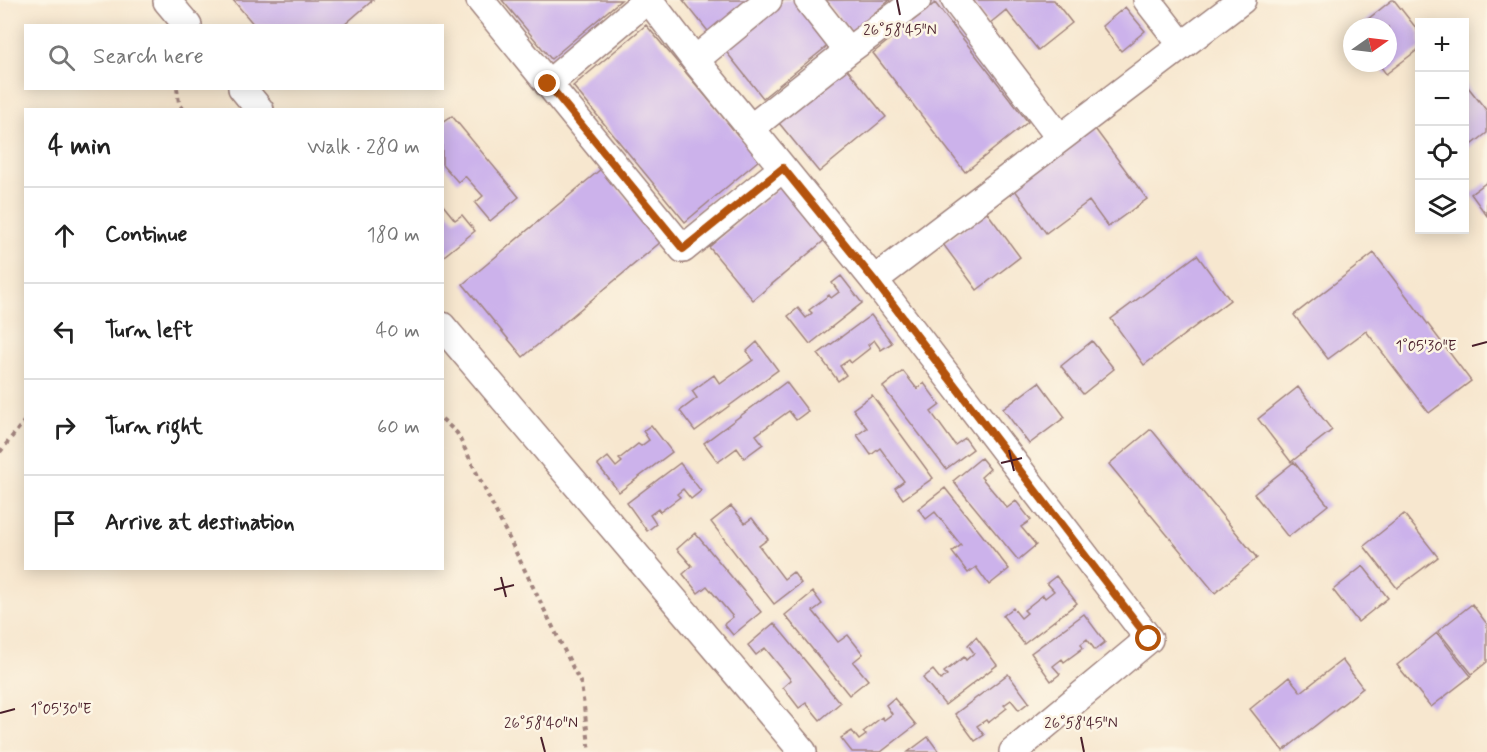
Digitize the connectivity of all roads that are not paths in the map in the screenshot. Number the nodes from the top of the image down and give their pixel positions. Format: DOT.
graph roads {
  1 [pos="168,0"];
  2 [pos="480,0"];
  3 [pos="648,0"];
  4 [pos="768,0"];
  5 [pos="808,0"];
  6 [pos="917,0"];
  7 [pos="955,0"];
  8 [pos="1147,0"];
  9 [pos="1242,0"];
  10 [pos="187,24"];
  11 [pos="1182,45"];
  12 [pos="848,51"];
  13 [pos="695,60"];
  14 [pos="548,84"];
  15 [pos="244,90"];
  16 [pos="258,108"];
  17 [pos="751,128"];
  18 [pos="1060,138"];
  19 [pos="783,168"];
  20 [pos="874,280"];
  21 [pos="444,328"];
  22 [pos="803,752"];
  23 [pos="1013,752"];
  1 -- 10 [label="street"];
  2 -- 14 [label="street"];
  3 -- 13 [label="street"];
  3 -- 14 [label="street"];
  4 -- 13 [label="street"];
  5 -- 12 [label="street"];
  6 -- 12 [label="street"];
  7 -- 18 [label="street"];
  8 -- 11 [label="street"];
  9 -- 11 [label="street"];
  11 -- 18 [label="street"];
  12 -- 17 [label="street"];
  13 -- 17 [label="street"];
  14 -- 19 [label="street"];
  15 -- 16 [label="street"];
  17 -- 19 [label="street"];
  18 -- 20 [label="street"];
  19 -- 20 [label="street"];
  20 -- 23 [label="street"];
  21 -- 22 [label="street"];
}
